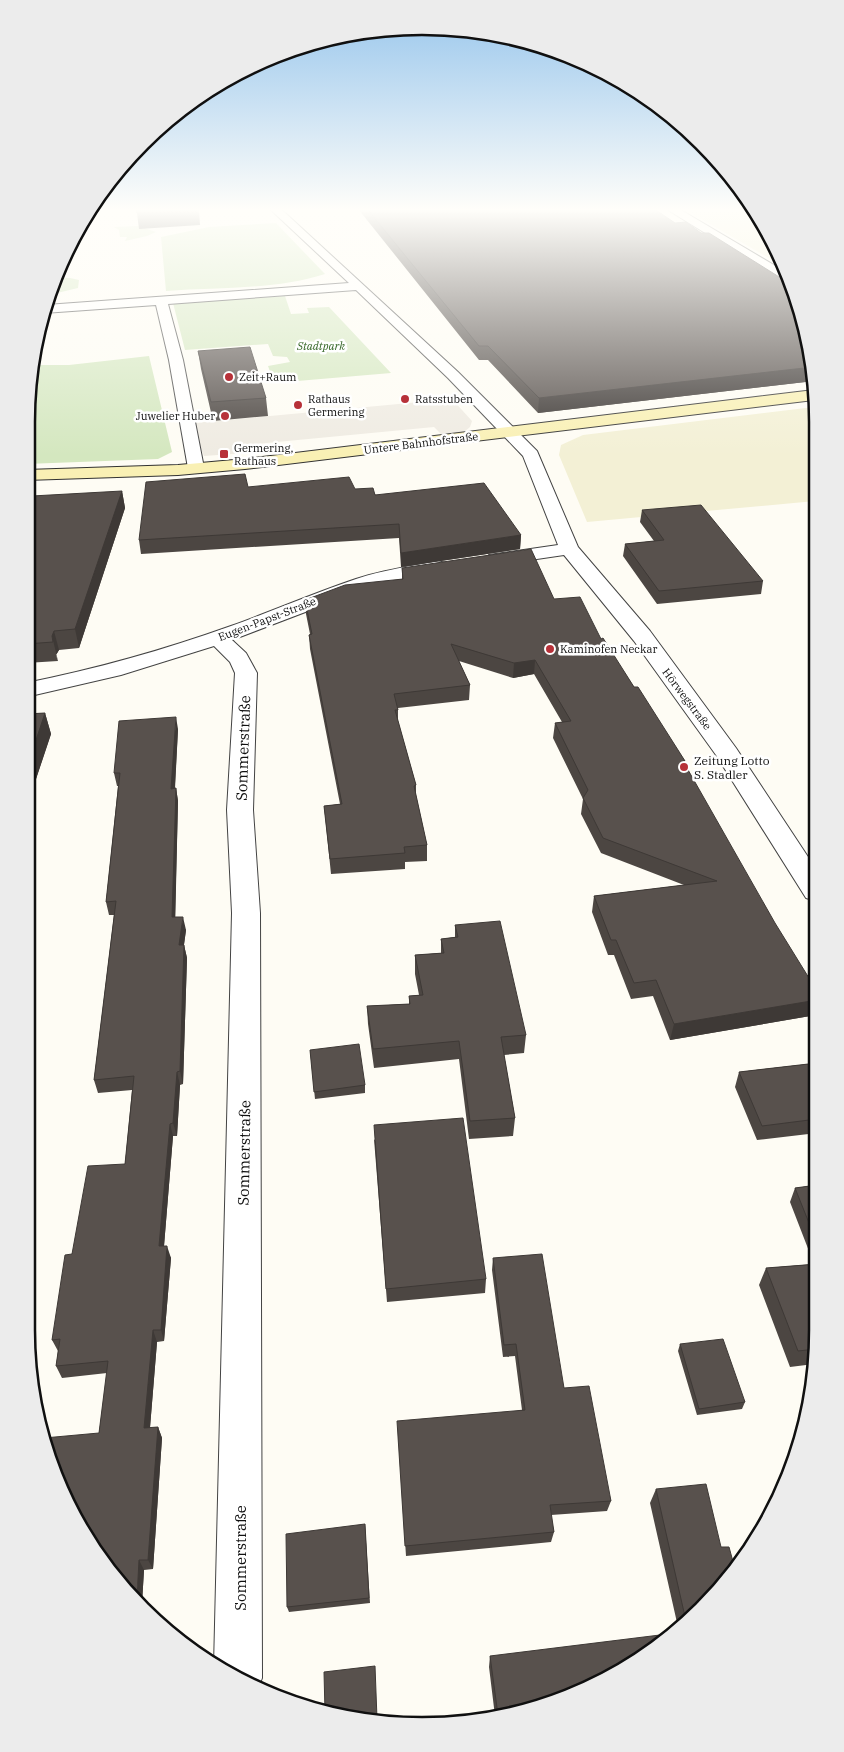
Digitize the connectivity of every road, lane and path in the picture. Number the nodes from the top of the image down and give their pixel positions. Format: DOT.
graph roads {
  1 [pos="282,292"];
  2 [pos="364,292"];
  3 [pos="161,301"];
  4 [pos="53,308"];
  5 [pos="808,397"];
  6 [pos="511,432"];
  7 [pos="196,468"];
  8 [pos="35,476"];
  9 [pos="569,549"];
  10 [pos="481,561"];
  11 [pos="452,565"];
  12 [pos="217,638"];
  13 [pos="35,688"];
  14 [pos="809,880"];
  15 [pos="238,1670"];
  1 -- 3 [label="street"];
  2 -- 6 [label="street, Hörwegstraße"];
  3 -- 4 [label="street"];
  3 -- 7 [label="street"];
  5 -- 6 [label="street, Untere Bahnhofstraße"];
  6 -- 7 [label="street, Untere Bahnhofstraße"];
  6 -- 9 [label="street, Hörwegstraße"];
  7 -- 8 [label="street, Untere Bahnhofstraße"];
  9 -- 10 [label="street"];
  9 -- 14 [label="street, Hörwegstraße"];
  11 -- 12 [label="street, Eugen-Papst-Straße"];
  12 -- 13 [label="street, Eugen-Papst-Straße"];
  12 -- 15 [label="street, Sommerstraße"];
}
